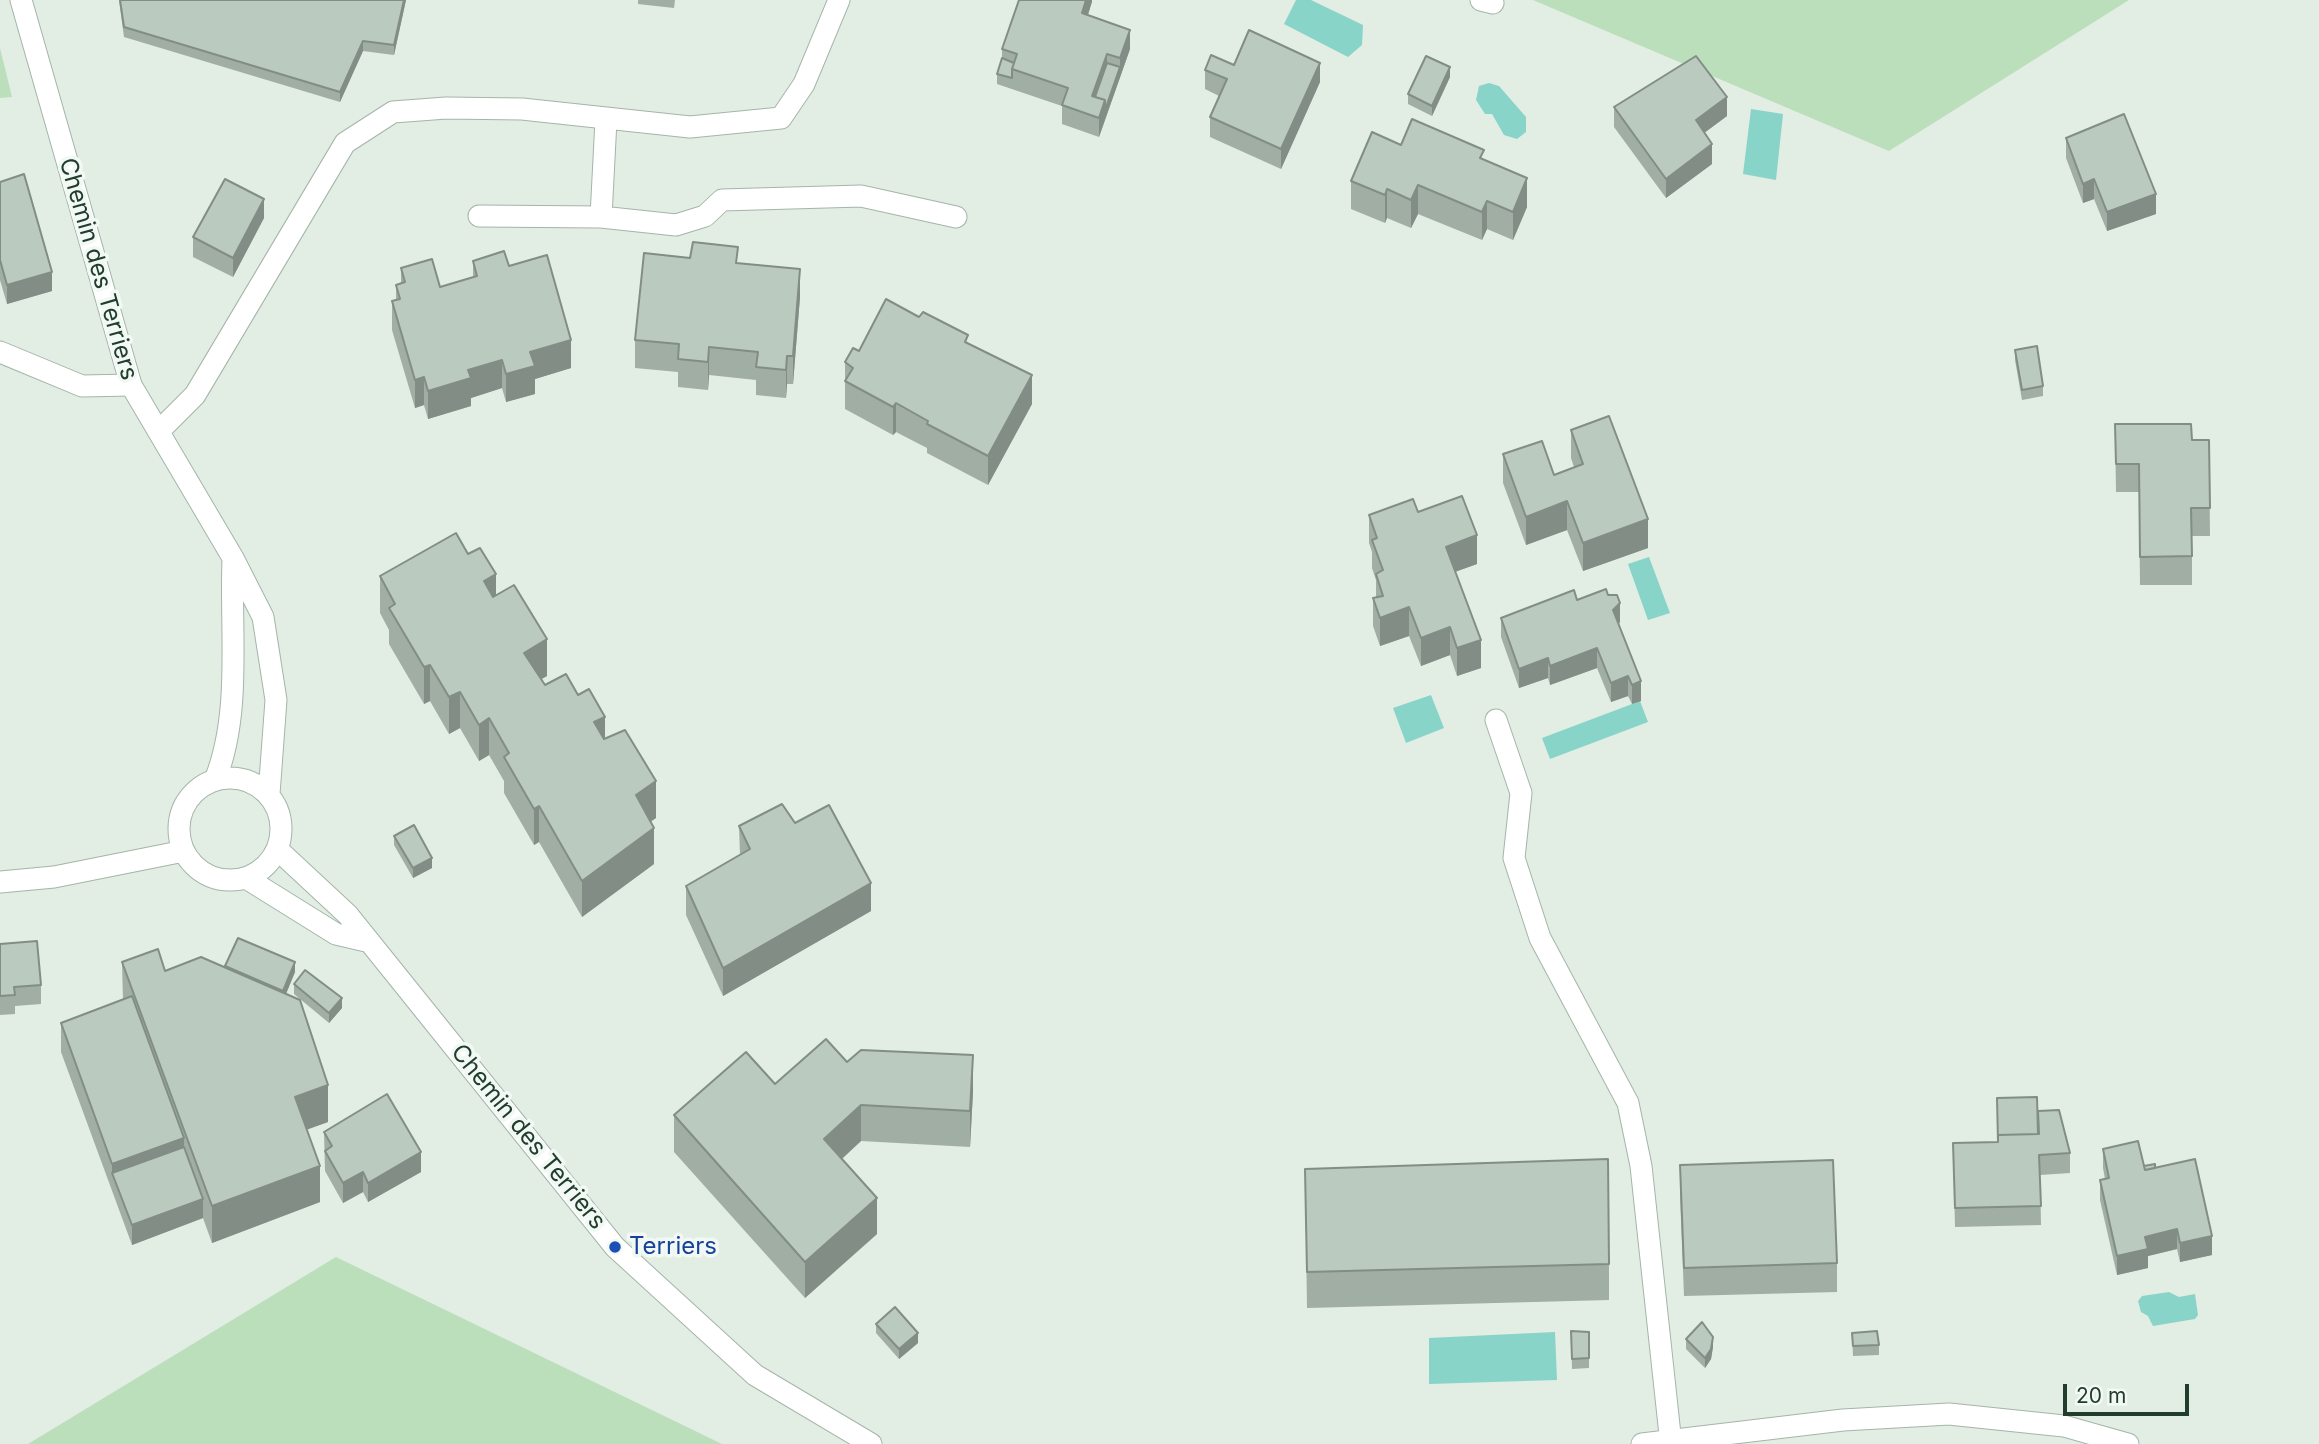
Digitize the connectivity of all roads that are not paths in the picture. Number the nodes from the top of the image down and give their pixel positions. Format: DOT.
graph roads {
  1 [pos="20,0"];
  2 [pos="839,0"];
  3 [pos="606,120"];
  4 [pos="479,216"];
  5 [pos="601,217"];
  6 [pos="956,217"];
  7 [pos="0,352"];
  8 [pos="131,386"];
  9 [pos="160,430"];
  10 [pos="233,558"];
  11 [pos="1496,720"];
  12 [pos="215,780"];
  13 [pos="269,794"];
  14 [pos="277,849"];
  15 [pos="184,851"];
  16 [pos="246,878"];
  17 [pos="0,882"];
  18 [pos="366,941"];
  19 [pos="1671,1442"];
  20 [pos="871,1444"];
  21 [pos="1642,1444"];
  22 [pos="2128,1444"];
  1 -- 8 [label="street, Chemin des Terriers"];
  2 -- 3 [label="street"];
  3 -- 5 [label="street"];
  3 -- 9 [label="street"];
  4 -- 5 [label="street"];
  5 -- 6 [label="street"];
  7 -- 8 [label="street"];
  8 -- 9 [label="street, Chemin des Terriers"];
  9 -- 10 [label="street, Chemin des Terriers"];
  10 -- 12 [label="street"];
  10 -- 13 [label="street, Chemin des Terriers"];
  11 -- 19 [label="street"];
  12 -- 13 [label="street"];
  12 -- 15 [label="street"];
  13 -- 14 [label="street"];
  14 -- 16 [label="street"];
  14 -- 18 [label="street, Chemin des Terriers"];
  15 -- 16 [label="street"];
  15 -- 17 [label="street"];
  16 -- 18 [label="street"];
  18 -- 20 [label="street, Chemin des Terriers"];
  19 -- 21 [label="street"];
  19 -- 22 [label="street"];
}
